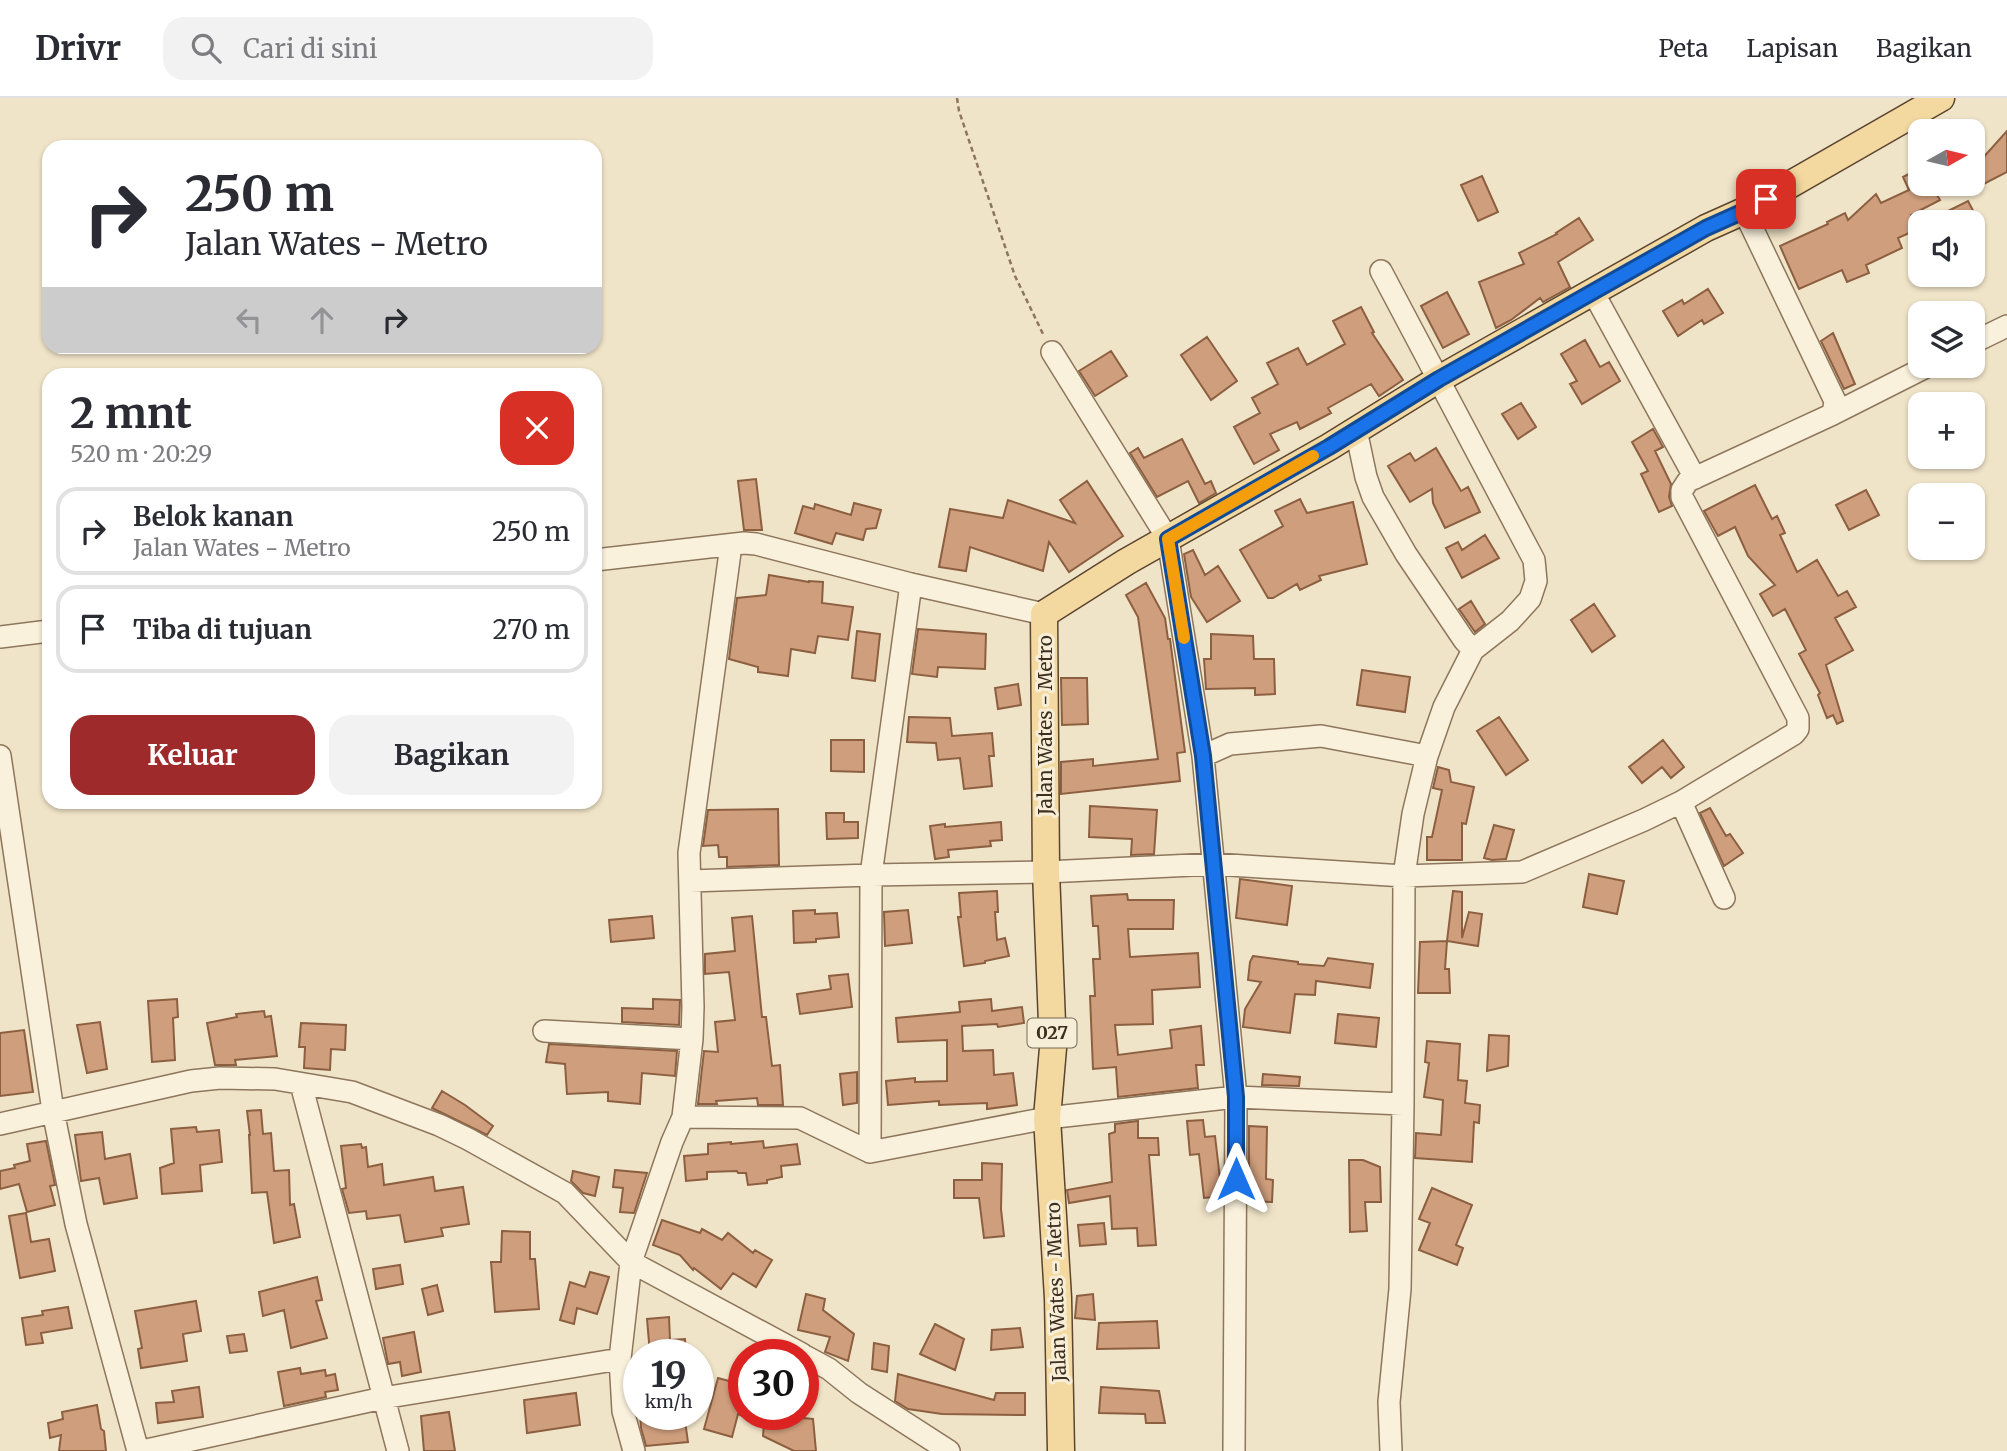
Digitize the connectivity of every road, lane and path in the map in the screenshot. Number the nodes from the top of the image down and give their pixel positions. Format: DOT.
graph roads {
  1 [pos="957,98"];
  2 [pos="1941,98"];
  3 [pos="1744,211"];
  4 [pos="1381,271"];
  5 [pos="1592,292"];
  6 [pos="2007,326"];
  7 [pos="1985,337"];
  8 [pos="1052,352"];
  9 [pos="1908,376"];
  10 [pos="1439,379"];
  11 [pos="1833,414"];
  12 [pos="1356,430"];
  13 [pos="1695,478"];
  14 [pos="1168,539"];
  15 [pos="731,545"];
  16 [pos="602,559"];
  17 [pos="911,584"];
  18 [pos="1044,614"];
  19 [pos="42,632"];
  20 [pos="0,638"];
  21 [pos="1473,650"];
  22 [pos="1203,756"];
  23 [pos="1427,756"];
  24 [pos="0,757"];
  25 [pos="1681,802"];
  26 [pos="1214,864"];
  27 [pos="1046,872"];
  28 [pos="871,875"];
  29 [pos="1404,876"];
  30 [pos="690,881"];
  31 [pos="1724,898"];
  32 [pos="544,1031"];
  33 [pos="692,1039"];
  34 [pos="301,1084"];
  35 [pos="1236,1097"];
  36 [pos="1403,1104"];
  37 [pos="53,1111"];
  38 [pos="683,1117"];
  39 [pos="1047,1118"];
  40 [pos="0,1124"];
  41 [pos="870,1152"];
  42 [pos="631,1262"];
  43 [pos="773,1339"];
  44 [pos="620,1359"];
  45 [pos="819,1364"];
  46 [pos="383,1398"];
  47 [pos="140,1451"];
  48 [pos="398,1451"];
  49 [pos="634,1451"];
  50 [pos="949,1451"];
  51 [pos="1061,1451"];
  52 [pos="1234,1451"];
  53 [pos="1391,1451"];
  1 -- 8 [label="path"];
  2 -- 3 [label="main road, Jalan Wates - Metro"];
  3 -- 5 [label="main road, Jalan Wates - Metro"];
  3 -- 11 [label="street"];
  4 -- 10 [label="street"];
  5 -- 10 [label="main road, Jalan Wates - Metro"];
  5 -- 13 [label="street"];
  6 -- 7 [label="street"];
  8 -- 14 [label="street"];
  9 -- 11 [label="street"];
  10 -- 12 [label="main road, Jalan Wates - Metro"];
  10 -- 21 [label="street"];
  11 -- 13 [label="street"];
  12 -- 14 [label="main road, Jalan Wates - Metro"];
  12 -- 21 [label="street"];
  13 -- 25 [label="street"];
  14 -- 18 [label="main road, Jalan Wates - Metro"];
  14 -- 22 [label="street"];
  15 -- 16 [label="street"];
  15 -- 17 [label="street"];
  15 -- 30 [label="street"];
  17 -- 18 [label="street"];
  17 -- 28 [label="street"];
  18 -- 27 [label="main road, Jalan Wates - Metro / 027"];
  19 -- 20 [label="street"];
  21 -- 23 [label="street"];
  22 -- 23 [label="street"];
  22 -- 26 [label="street"];
  23 -- 29 [label="street"];
  24 -- 37 [label="street"];
  25 -- 29 [label="street"];
  25 -- 31 [label="street"];
  26 -- 27 [label="street"];
  26 -- 29 [label="street"];
  26 -- 35 [label="street"];
  27 -- 28 [label="street"];
  27 -- 39 [label="main road, Jalan Wates - Metro / 027"];
  28 -- 30 [label="street"];
  28 -- 41 [label="street"];
  29 -- 36 [label="street"];
  30 -- 33 [label="street"];
  32 -- 33 [label="street"];
  33 -- 38 [label="street"];
  34 -- 37 [label="street"];
  34 -- 42 [label="street"];
  34 -- 46 [label="street"];
  35 -- 36 [label="street"];
  35 -- 39 [label="street"];
  35 -- 52 [label="street"];
  36 -- 53 [label="street"];
  37 -- 40 [label="street"];
  37 -- 47 [label="street"];
  38 -- 41 [label="street"];
  38 -- 42 [label="street"];
  39 -- 41 [label="street"];
  39 -- 51 [label="main road, Jalan Wates - Metro / 027"];
  42 -- 43 [label="street"];
  42 -- 44 [label="street"];
  44 -- 46 [label="street"];
  44 -- 49 [label="street"];
  45 -- 50 [label="street"];
  46 -- 47 [label="street"];
  46 -- 48 [label="street"];
}
